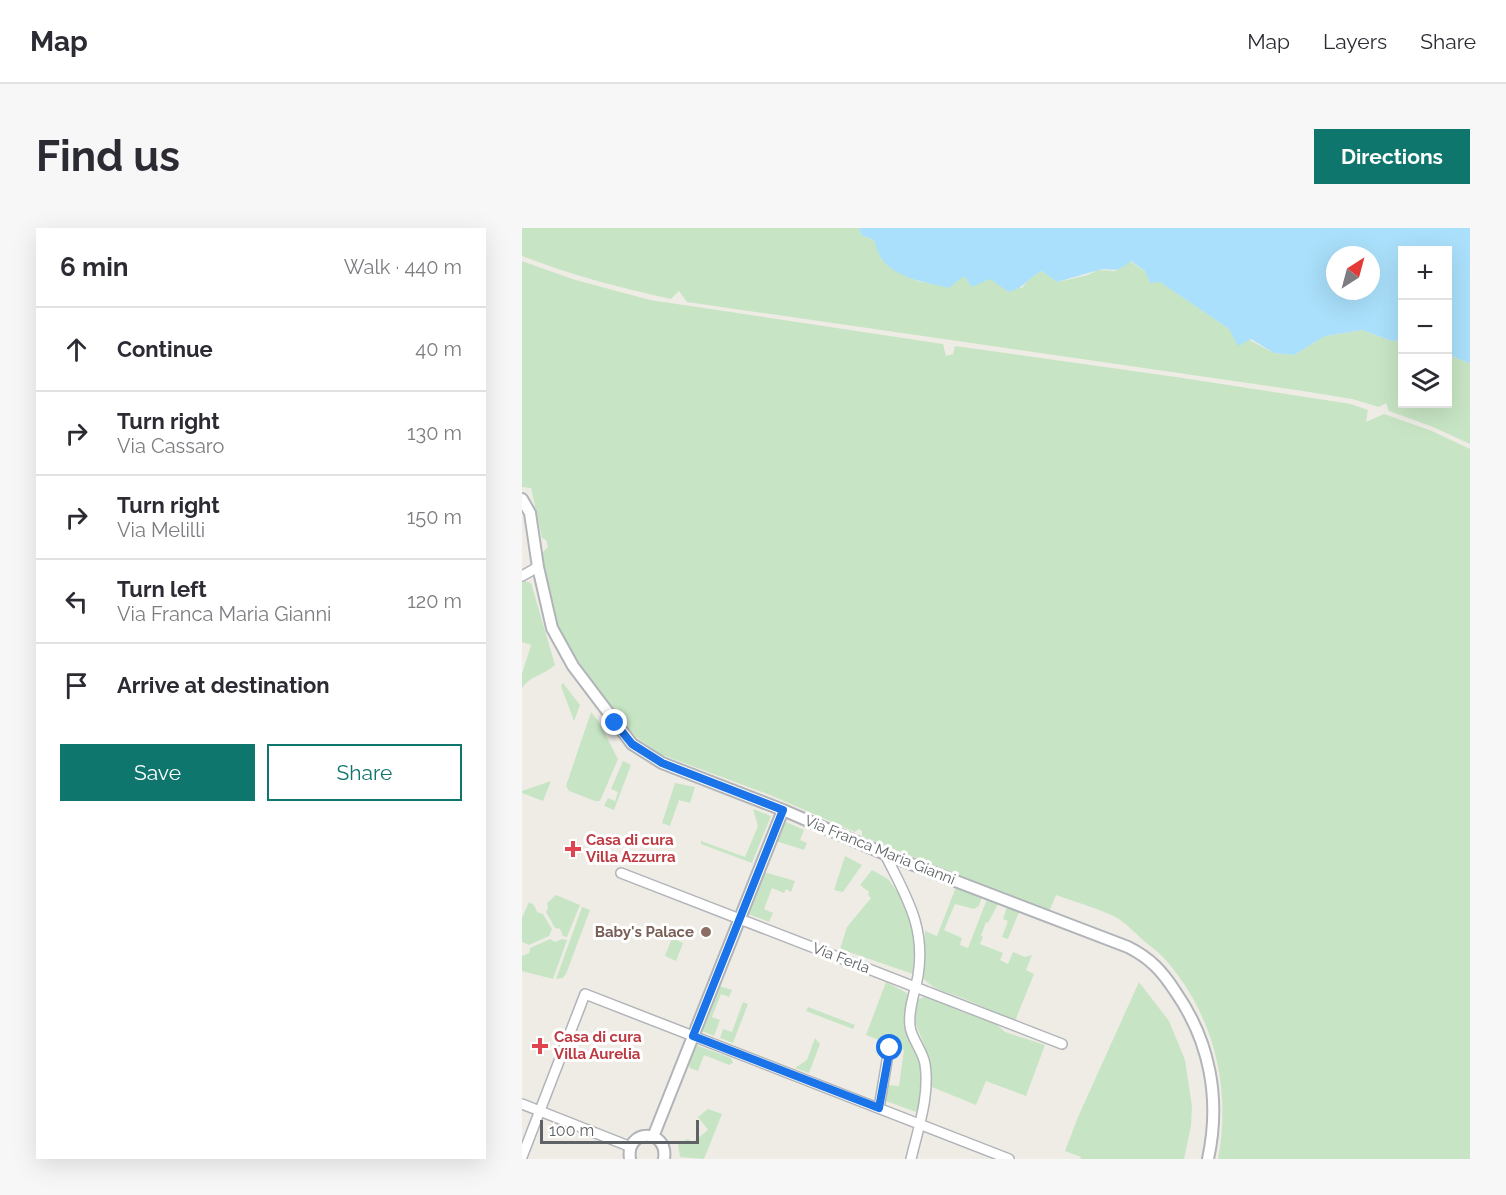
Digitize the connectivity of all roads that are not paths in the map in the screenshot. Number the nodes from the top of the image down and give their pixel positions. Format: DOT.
graph roads {
  1 [pos="522,499"];
  2 [pos="538,567"];
  3 [pos="522,576"];
  4 [pos="783,810"];
  5 [pos="885,854"];
  6 [pos="621,873"];
  7 [pos="740,919"];
  8 [pos="915,987"];
  9 [pos="693,1036"];
  10 [pos="1062,1044"];
  11 [pos="890,1048"];
  12 [pos="522,1104"];
  13 [pos="879,1108"];
  14 [pos="540,1111"];
  15 [pos="919,1124"];
  16 [pos="653,1137"];
  17 [pos="631,1147"];
  18 [pos="522,1157"];
  19 [pos="630,1159"];
  20 [pos="664,1159"];
  21 [pos="911,1159"];
  22 [pos="1009,1159"];
  23 [pos="1208,1159"];
  1 -- 2 [label="street, Via Franca Maria Gianni"];
  2 -- 3 [label="street"];
  2 -- 4 [label="street, Via Franca Maria Gianni"];
  4 -- 5 [label="street, Via Franca Maria Gianni"];
  4 -- 7 [label="street"];
  5 -- 8 [label="street"];
  5 -- 23 [label="street, Via Franca Maria Gianni"];
  6 -- 7 [label="street, Via Ferla"];
  7 -- 8 [label="street, Via Ferla"];
  7 -- 9 [label="street"];
  8 -- 10 [label="street, Via Ferla"];
  8 -- 15 [label="street"];
  9 -- 13 [label="street"];
  9 -- 14 [label="street"];
  9 -- 16 [label="street"];
  11 -- 13 [label="street"];
  12 -- 14 [label="street"];
  13 -- 15 [label="street"];
  14 -- 17 [label="street"];
  14 -- 18 [label="street"];
  15 -- 21 [label="street"];
  15 -- 22 [label="street"];
  16 -- 17 [label="street"];
  16 -- 20 [label="street"];
  17 -- 19 [label="street"];
}
